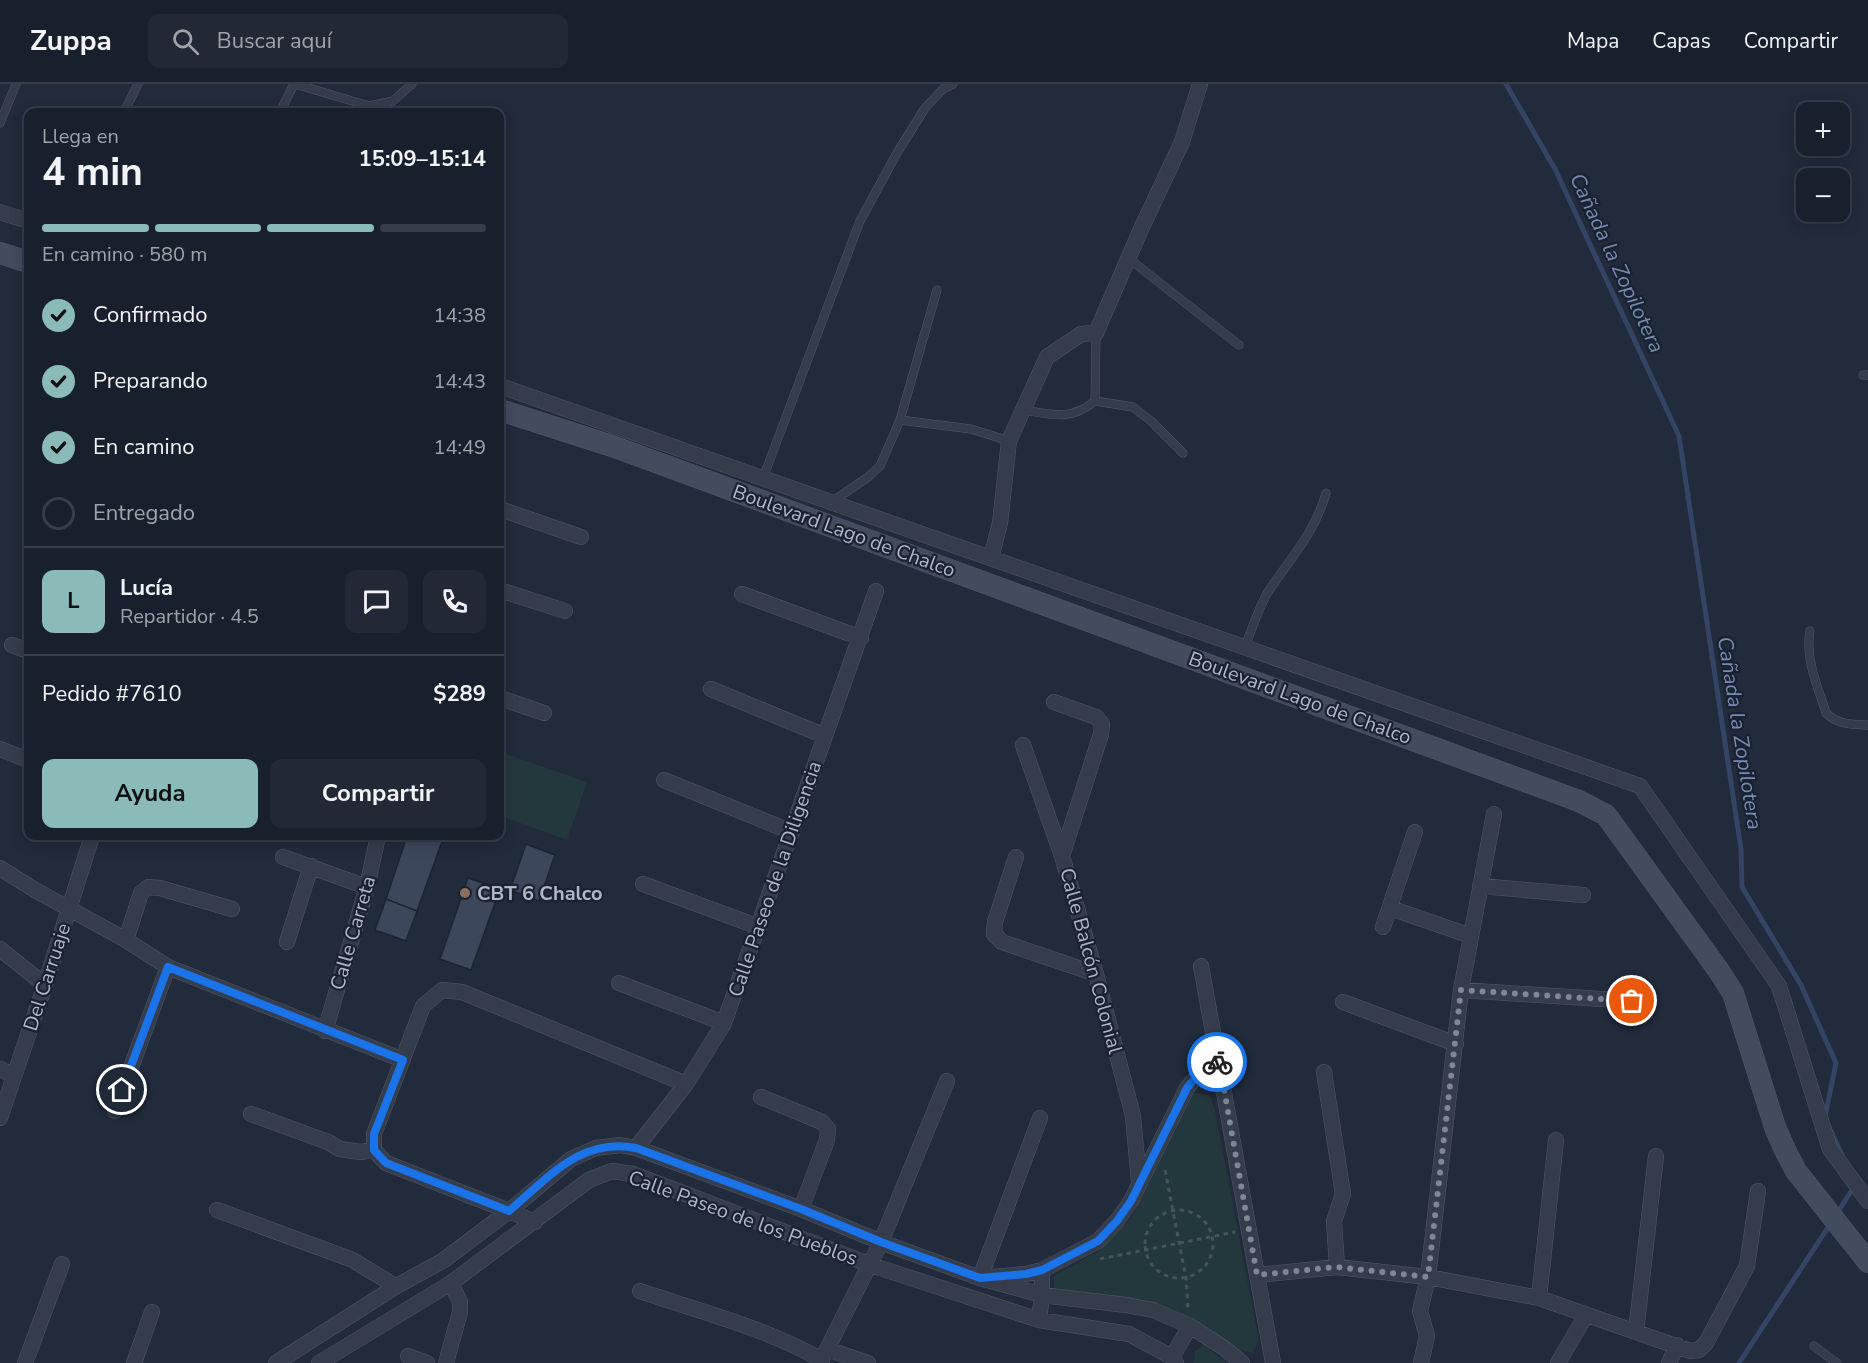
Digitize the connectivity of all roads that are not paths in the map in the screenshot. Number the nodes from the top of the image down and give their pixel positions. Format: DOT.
graph roads {
  1 [pos="16,84"];
  2 [pos="138,84"];
  3 [pos="294,84"];
  4 [pos="412,84"];
  5 [pos="952,84"];
  6 [pos="1200,84"];
  7 [pos="126,108"];
  8 [pos="282,108"];
  9 [pos="0,123"];
  10 [pos="0,212"];
  11 [pos="24,220"];
  12 [pos="0,253"];
  13 [pos="1128,258"];
  14 [pos="24,261"];
  15 [pos="937,290"];
  16 [pos="1096,333"];
  17 [pos="1239,345"];
  18 [pos="504,387"];
  19 [pos="1095,400"];
  20 [pos="1024,410"];
  21 [pos="504,411"];
  22 [pos="900,420"];
  23 [pos="1009,441"];
  24 [pos="1183,453"];
  25 [pos="763,478"];
  26 [pos="1326,493"];
  27 [pos="832,502"];
  28 [pos="504,510"];
  29 [pos="581,537"];
  30 [pos="991,558"];
  31 [pos="504,591"];
  32 [pos="876,591"];
  33 [pos="742,594"];
  34 [pos="565,611"];
  35 [pos="1810,631"];
  36 [pos="861,638"];
  37 [pos="12,645"];
  38 [pos="1245,647"];
  39 [pos="24,650"];
  40 [pos="711,689"];
  41 [pos="504,699"];
  42 [pos="1054,702"];
  43 [pos="544,713"];
  44 [pos="1868,724"];
  45 [pos="825,736"];
  46 [pos="1023,745"];
  47 [pos="0,749"];
  48 [pos="24,758"];
  49 [pos="664,780"];
  50 [pos="1494,814"];
  51 [pos="792,832"];
  52 [pos="1415,832"];
  53 [pos="91,840"];
  54 [pos="377,840"];
  55 [pos="1062,856"];
  56 [pos="283,857"];
  57 [pos="1016,857"];
  58 [pos="311,866"];
  59 [pos="0,868"];
  60 [pos="643,884"];
  61 [pos="1480,886"];
  62 [pos="367,887"];
  63 [pos="1583,895"];
  64 [pos="69,908"];
  65 [pos="1390,908"];
  66 [pos="232,909"];
  67 [pos="759,927"];
  68 [pos="1383,927"];
  69 [pos="1471,936"];
  70 [pos="126,940"];
  71 [pos="287,942"];
  72 [pos="0,949"];
  73 [pos="1201,966"];
  74 [pos="168,967"];
  75 [pos="1096,974"];
  76 [pos="619,983"];
  77 [pos="45,986"];
  78 [pos="1461,990"];
  79 [pos="1632,1001"];
  80 [pos="1343,1002"];
  81 [pos="724,1023"];
  82 [pos="325,1030"];
  83 [pos="1456,1044"];
  84 [pos="403,1060"];
  85 [pos="1219,1061"];
  86 [pos="0,1069"];
  87 [pos="1324,1072"];
  88 [pos="14,1076"];
  89 [pos="947,1081"];
  90 [pos="686,1083"];
  91 [pos="761,1097"];
  92 [pos="115,1111"];
  93 [pos="251,1114"];
  94 [pos="0,1118"];
  95 [pos="1040,1118"];
  96 [pos="1556,1140"];
  97 [pos="636,1148"];
  98 [pos="374,1150"];
  99 [pos="1656,1156"];
  100 [pos="1139,1182"];
  101 [pos="1758,1191"];
  102 [pos="1868,1201"];
  103 [pos="801,1209"];
  104 [pos="217,1210"];
  105 [pos="509,1211"];
  106 [pos="535,1222"];
  107 [pos="881,1242"];
  108 [pos="1868,1262"];
  109 [pos="62,1264"];
  110 [pos="871,1264"];
  111 [pos="1336,1267"];
  112 [pos="1042,1270"];
  113 [pos="1257,1275"];
  114 [pos="1428,1277"];
  115 [pos="980,1278"];
  116 [pos="451,1282"];
  117 [pos="395,1287"];
  118 [pos="640,1291"];
  119 [pos="1042,1295"];
  120 [pos="1539,1298"];
  121 [pos="152,1312"];
  122 [pos="1586,1315"];
  123 [pos="1039,1320"];
  124 [pos="1190,1326"];
  125 [pos="1636,1332"];
  126 [pos="1677,1345"];
  127 [pos="1814,1346"];
  128 [pos="408,1356"];
  129 [pos="823,1358"];
  130 [pos="1174,1360"];
  131 [pos="25,1363"];
  132 [pos="134,1363"];
  133 [pos="276,1363"];
  134 [pos="319,1363"];
  135 [pos="427,1363"];
  136 [pos="446,1363"];
  137 [pos="868,1363"];
  138 [pos="1242,1363"];
  139 [pos="1273,1363"];
  140 [pos="1421,1363"];
  141 [pos="1558,1363"];
  142 [pos="1669,1363"];
  143 [pos="1837,1363"];
  1 -- 9 [label="lane"];
  2 -- 7 [label="lane"];
  3 -- 4 [label="lane"];
  3 -- 8 [label="lane"];
  5 -- 25 [label="lane"];
  6 -- 13 [label="street"];
  10 -- 11 [label="street"];
  12 -- 14 [label="main road"];
  13 -- 16 [label="street"];
  13 -- 17 [label="lane"];
  15 -- 22 [label="lane"];
  16 -- 19 [label="lane"];
  16 -- 20 [label="street"];
  18 -- 25 [label="street"];
  19 -- 20 [label="lane"];
  19 -- 24 [label="lane"];
  20 -- 23 [label="street"];
  21 -- 108 [label="main road, Boulevard Lago de Chalco"];
  22 -- 23 [label="lane"];
  22 -- 27 [label="lane"];
  23 -- 30 [label="street"];
  25 -- 27 [label="street"];
  26 -- 38 [label="lane"];
  27 -- 30 [label="street"];
  28 -- 29 [label="street"];
  30 -- 38 [label="street"];
  31 -- 34 [label="street"];
  32 -- 36 [label="street, Calle Paseo de la Diligencia"];
  33 -- 36 [label="street"];
  35 -- 44 [label="lane"];
  36 -- 45 [label="street, Calle Paseo de la Diligencia"];
  37 -- 39 [label="street"];
  38 -- 102 [label="street"];
  40 -- 45 [label="street"];
  41 -- 43 [label="street"];
  42 -- 55 [label="street"];
  45 -- 51 [label="street, Calle Paseo de la Diligencia"];
  46 -- 55 [label="street, Calle Balcón Colonial"];
  47 -- 48 [label="street"];
  49 -- 51 [label="street"];
  50 -- 61 [label="street"];
  51 -- 67 [label="street, Calle Paseo de la Diligencia"];
  52 -- 65 [label="street"];
  53 -- 64 [label="street, Del Carruaje"];
  54 -- 62 [label="street, Calle Carreta"];
  55 -- 75 [label="street, Calle Balcón Colonial"];
  56 -- 58 [label="street"];
  57 -- 75 [label="street"];
  58 -- 62 [label="street"];
  58 -- 71 [label="street"];
  59 -- 64 [label="street"];
  60 -- 67 [label="street"];
  61 -- 63 [label="street"];
  61 -- 69 [label="street"];
  62 -- 82 [label="street, Calle Carreta"];
  64 -- 70 [label="street"];
  64 -- 77 [label="street, Del Carruaje"];
  65 -- 68 [label="street"];
  65 -- 69 [label="street"];
  66 -- 70 [label="street"];
  67 -- 81 [label="street, Calle Paseo de la Diligencia"];
  69 -- 78 [label="street"];
  70 -- 74 [label="street"];
  72 -- 77 [label="street"];
  73 -- 85 [label="street"];
  74 -- 82 [label="street"];
  74 -- 92 [label="street"];
  75 -- 100 [label="street, Calle Balcón Colonial"];
  76 -- 81 [label="street"];
  77 -- 88 [label="street, Del Carruaje"];
  78 -- 79 [label="street"];
  78 -- 83 [label="street"];
  80 -- 83 [label="street"];
  81 -- 90 [label="street, Calle Paseo de la Diligencia"];
  82 -- 84 [label="street"];
  83 -- 114 [label="street"];
  84 -- 90 [label="street"];
  84 -- 98 [label="street"];
  85 -- 100 [label="street"];
  85 -- 113 [label="street"];
  86 -- 88 [label="street"];
  87 -- 111 [label="street"];
  88 -- 94 [label="street, Del Carruaje"];
  89 -- 107 [label="street"];
  90 -- 97 [label="street, Calle Paseo de la Diligencia"];
  91 -- 103 [label="street"];
  93 -- 98 [label="street"];
  95 -- 115 [label="street"];
  96 -- 120 [label="street"];
  97 -- 103 [label="street, Calle Paseo de los Pueblos"];
  97 -- 105 [label="street, Calle Paseo de los Pueblos"];
  98 -- 105 [label="street"];
  99 -- 125 [label="street"];
  100 -- 112 [label="street"];
  101 -- 126 [label="street"];
  103 -- 107 [label="street, Calle Paseo de los Pueblos"];
  104 -- 117 [label="street"];
  105 -- 106 [label="street"];
  105 -- 117 [label="street, Calle Paseo de los Pueblos"];
  106 -- 110 [label="street, Calle Paseo de los Pueblos"];
  106 -- 116 [label="street, Calle Paseo de los Pueblos"];
  107 -- 110 [label="street"];
  107 -- 115 [label="street, Calle Paseo de los Pueblos"];
  109 -- 131 [label="street"];
  110 -- 123 [label="street, Calle Paseo de los Pueblos"];
  110 -- 129 [label="street"];
  111 -- 113 [label="street"];
  111 -- 114 [label="street"];
  112 -- 115 [label="street"];
  112 -- 119 [label="street"];
  113 -- 139 [label="street"];
  114 -- 120 [label="street"];
  114 -- 140 [label="street"];
  115 -- 119 [label="street, Calle Paseo de los Pueblos"];
  116 -- 134 [label="street, Calle Paseo de los Pueblos"];
  116 -- 136 [label="street"];
  117 -- 133 [label="street, Calle Paseo de los Pueblos"];
  118 -- 129 [label="street"];
  119 -- 123 [label="street"];
  119 -- 124 [label="street, Calle Paseo de los Pueblos"];
  120 -- 122 [label="street"];
  121 -- 132 [label="street"];
  122 -- 125 [label="street"];
  122 -- 141 [label="street"];
  123 -- 130 [label="street, Calle Paseo de los Pueblos"];
  124 -- 130 [label="street, Calle Paseo de los Pueblos"];
  124 -- 138 [label="street, Calle Paseo de los Pueblos"];
  125 -- 126 [label="street"];
  126 -- 142 [label="street"];
  127 -- 143 [label="lane"];
  128 -- 135 [label="street"];
  129 -- 137 [label="street"];
}
